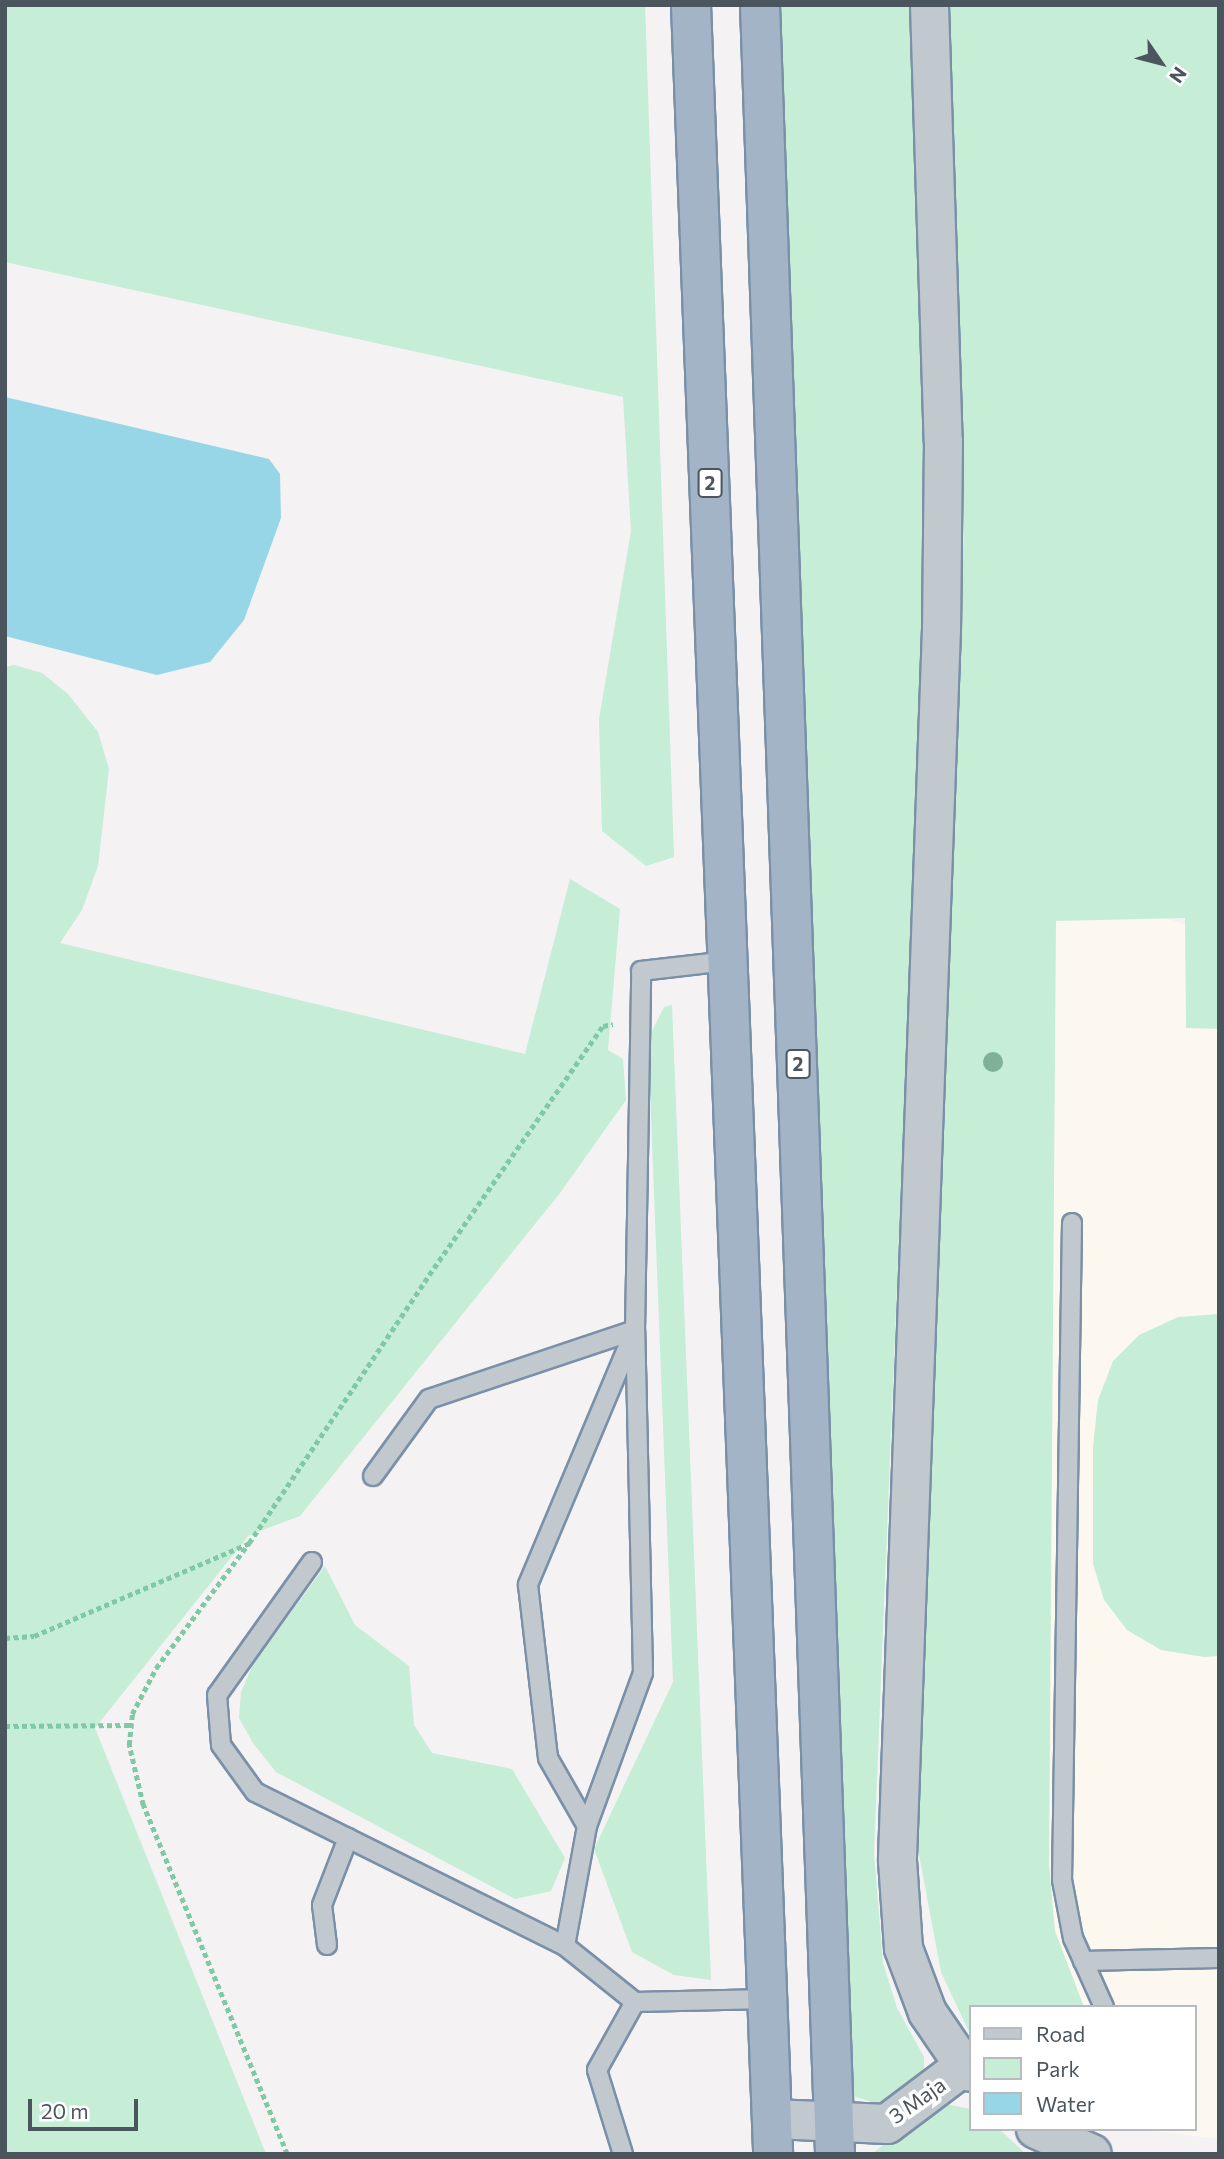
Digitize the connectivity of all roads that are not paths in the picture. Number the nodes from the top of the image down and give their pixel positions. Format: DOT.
graph roads {
  1 [pos="691,5"];
  2 [pos="760,5"];
  3 [pos="929,5"];
  4 [pos="727,961"];
  5 [pos="1072,1223"];
  6 [pos="635,1330"];
  7 [pos="373,1476"];
  8 [pos="312,1562"];
  9 [pos="587,1826"];
  10 [pos="348,1838"];
  11 [pos="327,1945"];
  12 [pos="565,1946"];
  13 [pos="1219,1958"];
  14 [pos="1083,1961"];
  15 [pos="768,1999"];
  16 [pos="635,2002"];
  17 [pos="1103,2005"];
  18 [pos="967,2069"];
  19 [pos="1043,2131"];
  20 [pos="773,2136"];
  21 [pos="835,2138"];
  22 [pos="1091,2145"];
  23 [pos="623,2154"];
  1 -- 4 [label="highway, 2"];
  2 -- 21 [label="highway, 2"];
  3 -- 18 [label="street"];
  4 -- 6 [label="lane"];
  4 -- 15 [label="highway, 2"];
  5 -- 14 [label="lane"];
  6 -- 7 [label="lane"];
  6 -- 9 [label="lane"];
  6 -- 9 [label="lane"];
  8 -- 10 [label="lane"];
  9 -- 12 [label="lane"];
  10 -- 11 [label="lane"];
  10 -- 12 [label="lane"];
  12 -- 16 [label="lane"];
  13 -- 14 [label="lane"];
  14 -- 17 [label="lane"];
  15 -- 16 [label="lane"];
  15 -- 20 [label="highway, 2"];
  16 -- 23 [label="lane"];
  18 -- 21 [label="street, 3 Maja"];
  19 -- 22 [label="street"];
  20 -- 21 [label="street, 3 Maja"];
}
